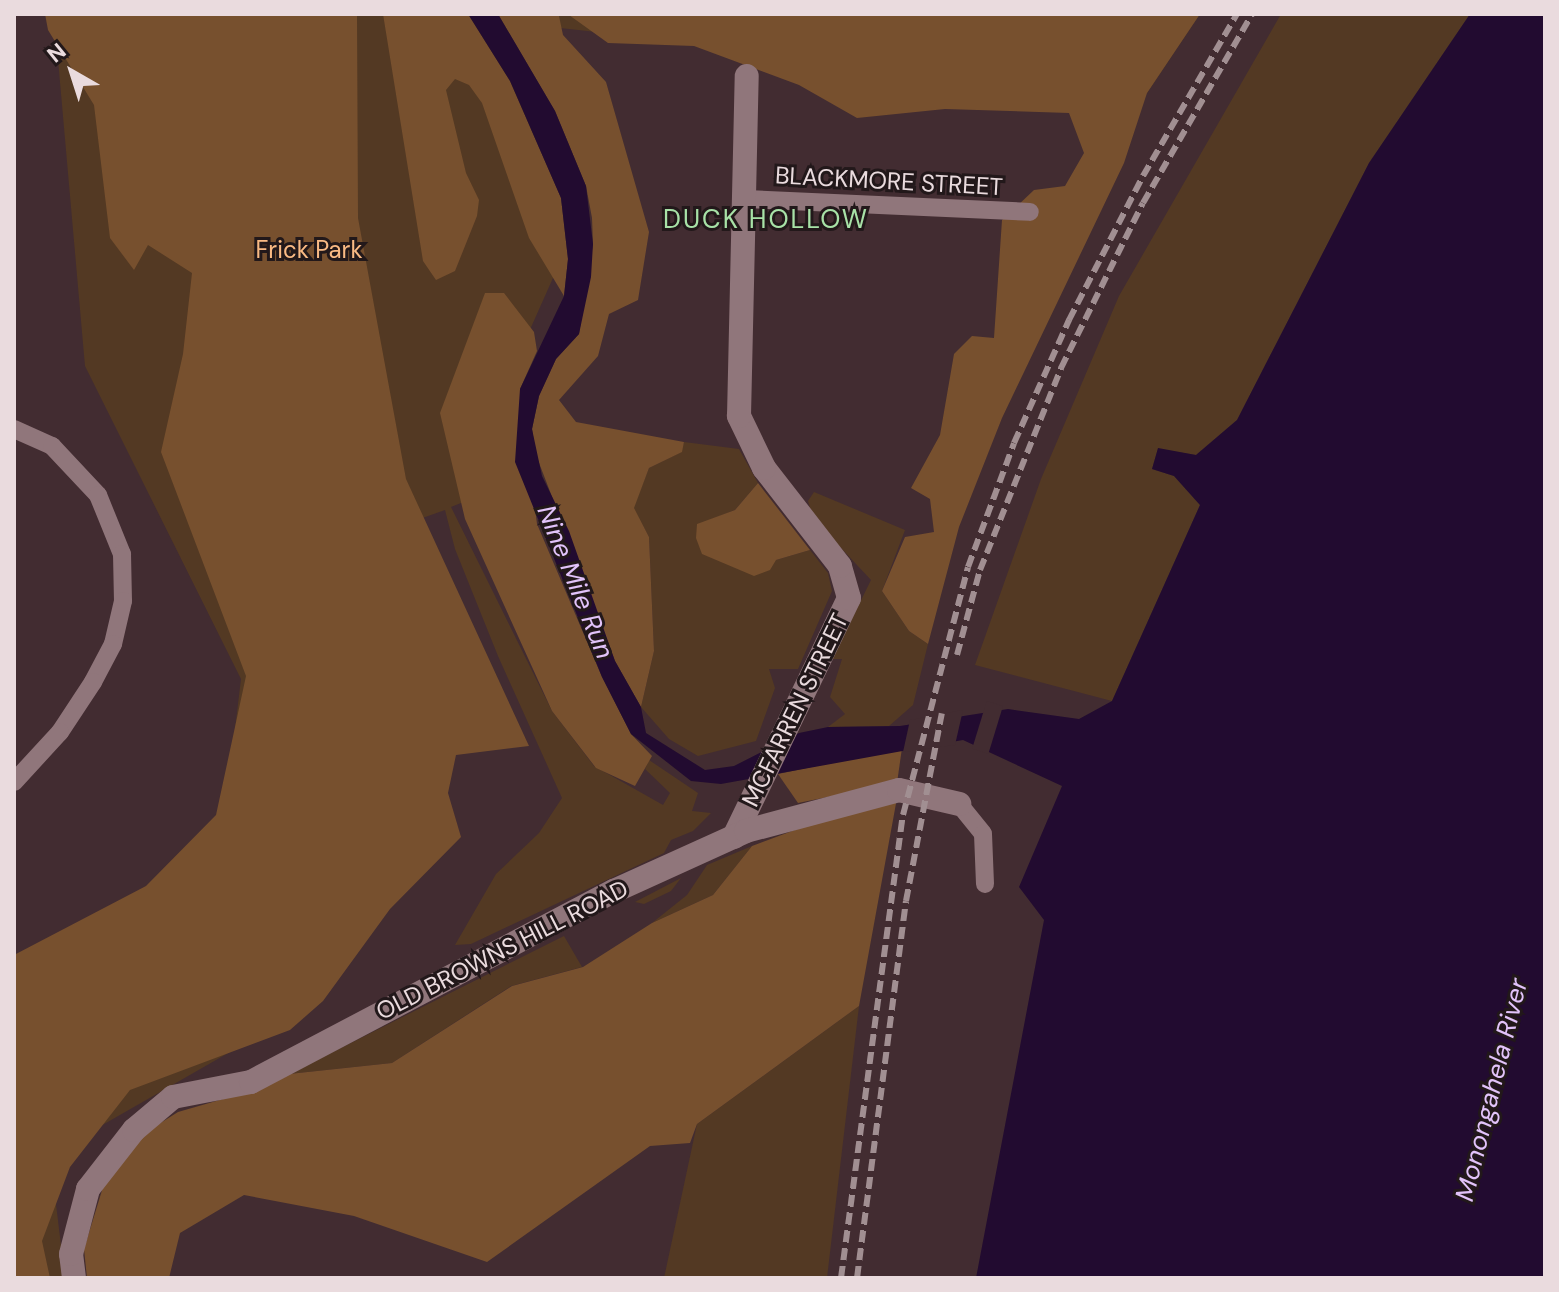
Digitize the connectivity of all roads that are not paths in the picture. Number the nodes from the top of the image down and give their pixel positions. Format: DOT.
graph roads {
  1 [pos="747,76"];
  2 [pos="746,199"];
  3 [pos="1030,212"];
  4 [pos="14,429"];
  5 [pos="14,782"];
  6 [pos="959,804"];
  7 [pos="739,826"];
  8 [pos="985,884"];
  9 [pos="74,1278"];
  1 -- 2 [label="street"];
  2 -- 3 [label="street, BLACKMORE STREET"];
  2 -- 7 [label="street, MCFARREN STREET"];
  4 -- 5 [label="street"];
  6 -- 7 [label="street, OLD BROWNS HILL ROAD"];
  6 -- 8 [label="street, OLD BROWNS HILL ROAD"];
  7 -- 9 [label="street, OLD BROWNS HILL ROAD"];
}
